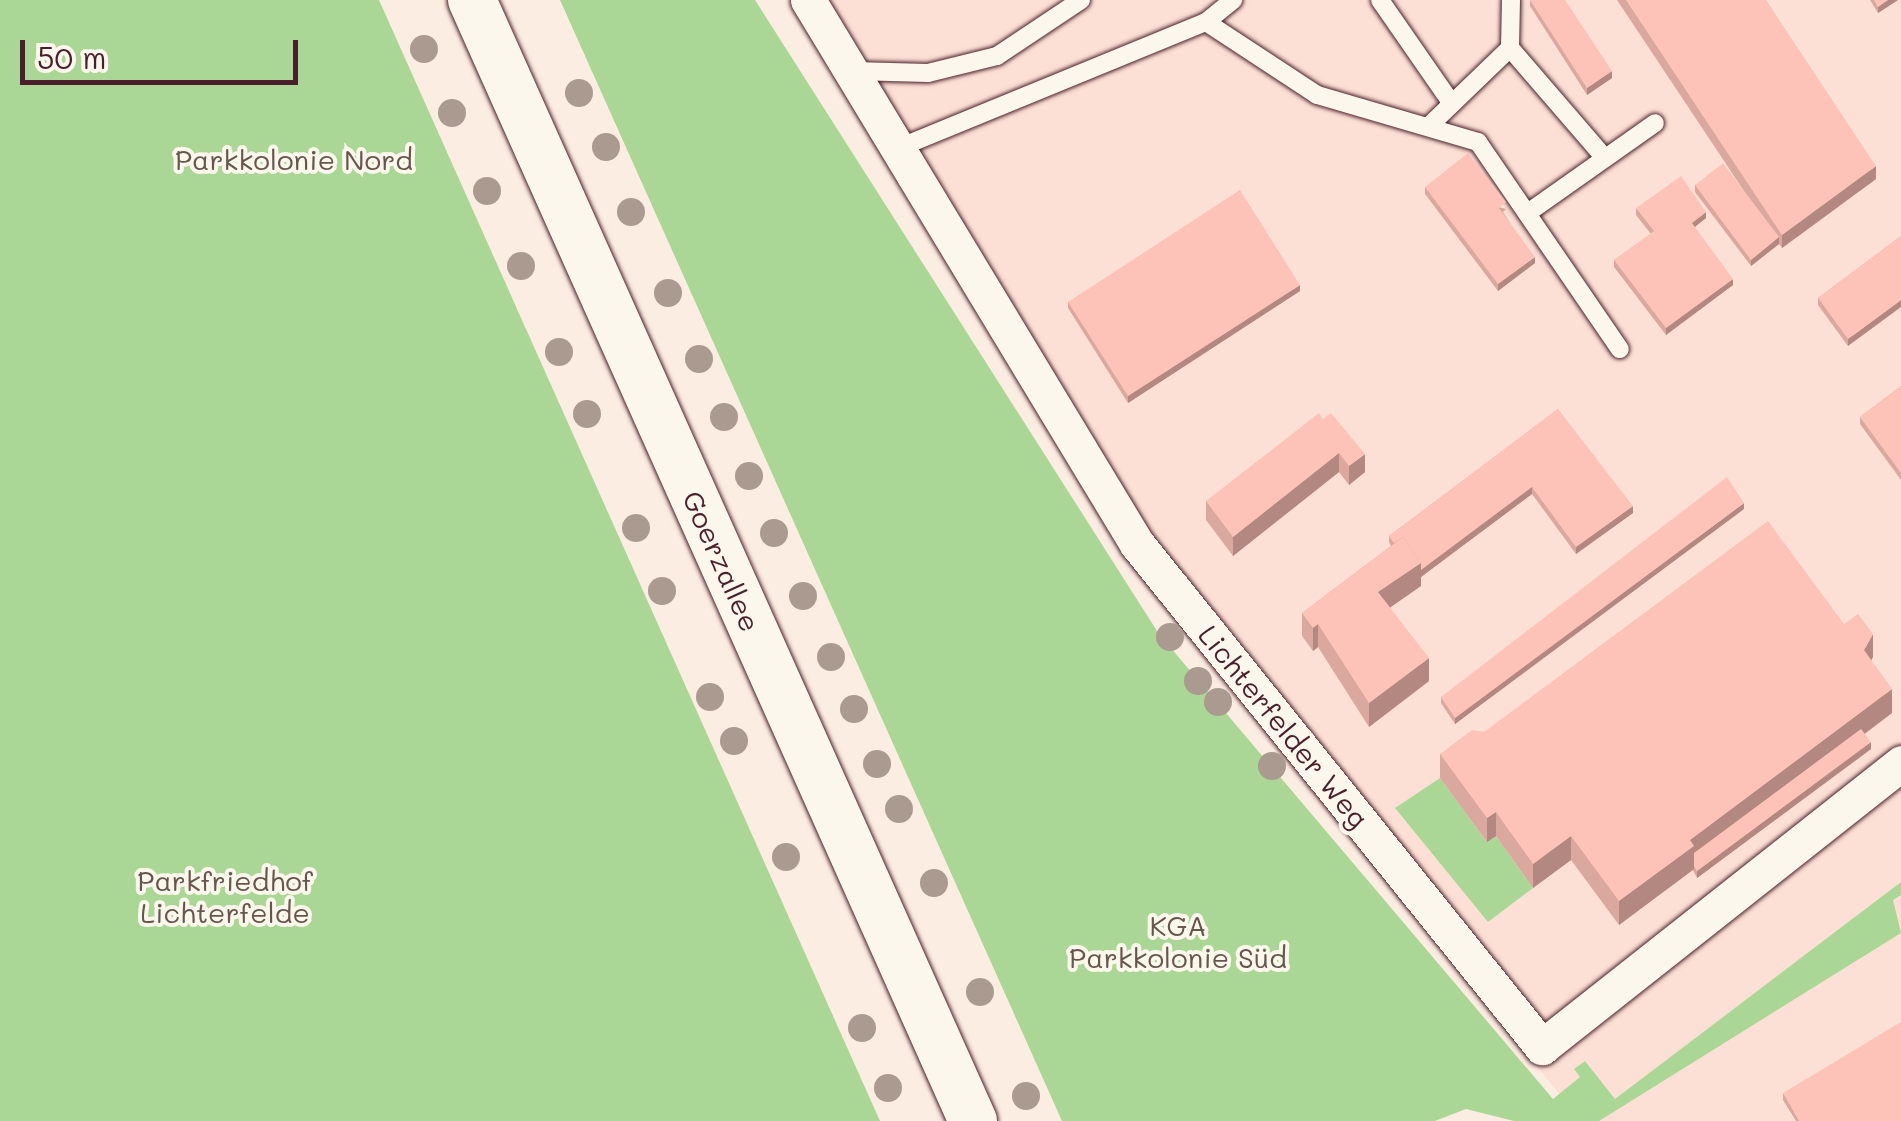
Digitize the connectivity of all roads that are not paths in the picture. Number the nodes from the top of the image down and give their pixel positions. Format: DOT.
graph roads {
  1 [pos="472,0"];
  2 [pos="808,0"];
  3 [pos="1081,0"];
  4 [pos="1233,0"];
  5 [pos="1380,0"];
  6 [pos="1511,0"];
  7 [pos="1206,22"];
  8 [pos="1510,48"];
  9 [pos="852,71"];
  10 [pos="1452,104"];
  11 [pos="1655,123"];
  12 [pos="1429,126"];
  13 [pos="901,147"];
  14 [pos="1605,158"];
  15 [pos="1529,212"];
  16 [pos="1620,349"];
  17 [pos="1901,763"];
  18 [pos="973,1121"];
  1 -- 18 [label="main road, Goerzallee"];
  2 -- 9 [label="street, Lichterfelder Weg"];
  3 -- 9 [label="lane"];
  4 -- 7 [label="lane"];
  5 -- 10 [label="lane"];
  6 -- 8 [label="lane"];
  7 -- 12 [label="lane"];
  7 -- 13 [label="lane"];
  8 -- 10 [label="lane"];
  8 -- 14 [label="lane"];
  9 -- 13 [label="street, Lichterfelder Weg"];
  10 -- 12 [label="lane"];
  11 -- 14 [label="lane"];
  12 -- 15 [label="lane"];
  13 -- 17 [label="street, Lichterfelder Weg"];
  14 -- 15 [label="lane"];
  15 -- 16 [label="lane"];
}
